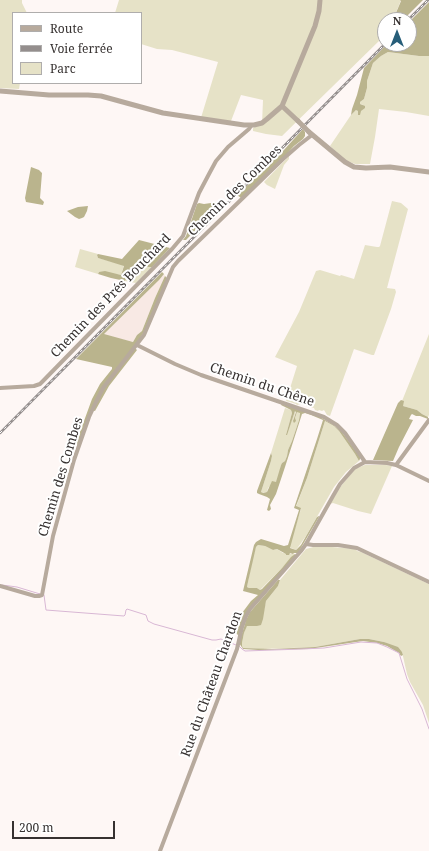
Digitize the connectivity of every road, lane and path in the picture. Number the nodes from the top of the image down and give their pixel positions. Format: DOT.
graph roads {
  1 [pos="320,0"];
  2 [pos="0,91"];
  3 [pos="282,106"];
  4 [pos="251,126"];
  5 [pos="311,133"];
  6 [pos="429,172"];
  7 [pos="137,345"];
  8 [pos="0,388"];
  9 [pos="429,420"];
  10 [pos="365,462"];
  11 [pos="396,465"];
  12 [pos="429,481"];
  13 [pos="306,544"];
  14 [pos="429,582"];
  15 [pos="0,586"];
  16 [pos="160,851"];
  1 -- 3 [label="street"];
  2 -- 4 [label="street"];
  3 -- 4 [label="street"];
  3 -- 5 [label="street, bridge"];
  4 -- 8 [label="street, Chemin des Prés Bouchard"];
  5 -- 6 [label="street"];
  5 -- 7 [label="street, Chemin des Combes"];
  7 -- 10 [label="street, Chemin du Chêne"];
  7 -- 15 [label="street, Chemin des Combes"];
  9 -- 11 [label="street"];
  10 -- 11 [label="street"];
  10 -- 13 [label="street, Rue du Château Chardon"];
  11 -- 12 [label="street"];
  13 -- 14 [label="street"];
  13 -- 16 [label="street, Rue du Château Chardon"];
}
